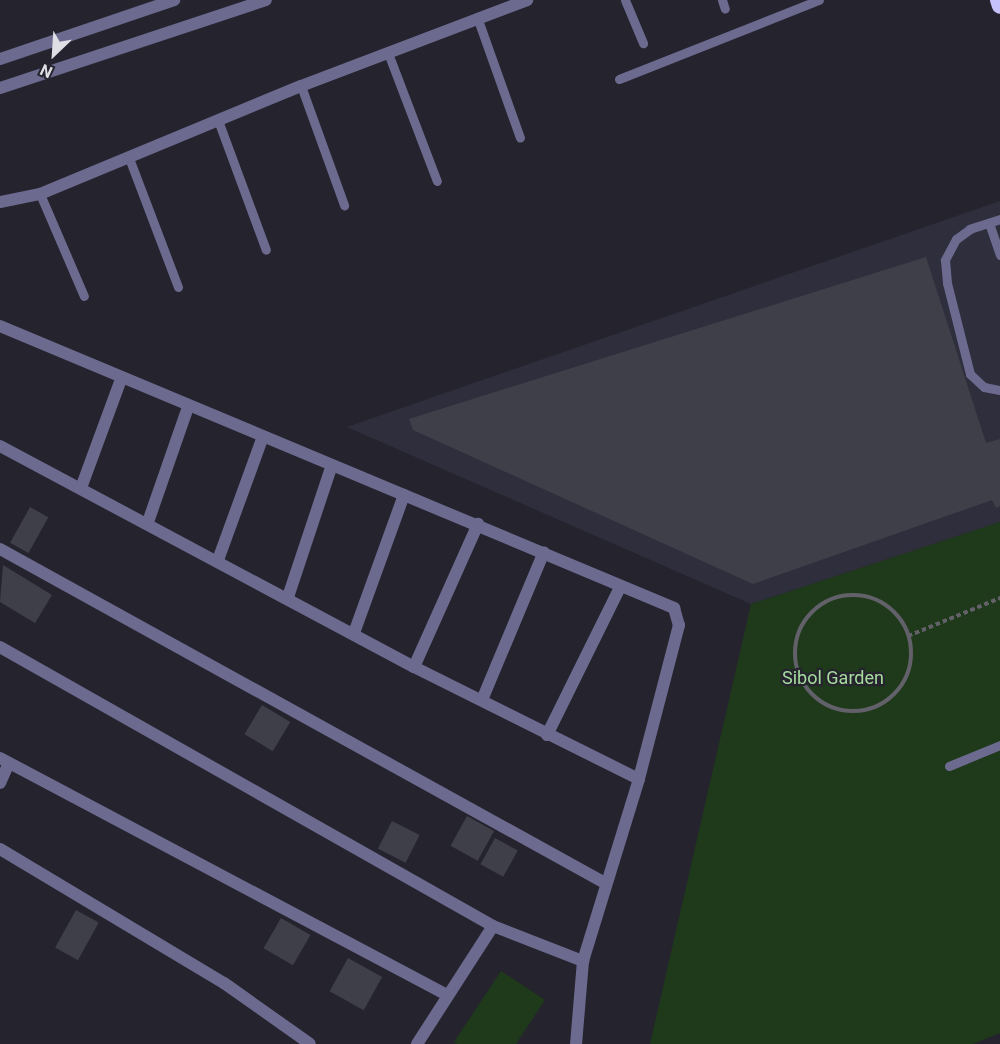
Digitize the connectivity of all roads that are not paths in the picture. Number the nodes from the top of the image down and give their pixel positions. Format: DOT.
graph roads {
  1 [pos="174,0"];
  2 [pos="266,0"];
  3 [pos="526,0"];
  4 [pos="624,0"];
  5 [pos="819,0"];
  6 [pos="998,0"];
  7 [pos="1000,6"];
  8 [pos="477,17"];
  9 [pos="643,43"];
  10 [pos="388,53"];
  11 [pos="0,59"];
  12 [pos="619,79"];
  13 [pos="302,87"];
  14 [pos="0,88"];
  15 [pos="219,123"];
  16 [pos="520,138"];
  17 [pos="129,158"];
  18 [pos="437,181"];
  19 [pos="40,194"];
  20 [pos="0,202"];
  21 [pos="344,206"];
  22 [pos="1000,219"];
  23 [pos="989,223"];
  24 [pos="267,250"];
  25 [pos="1000,255"];
  26 [pos="178,286"];
  27 [pos="84,296"];
  28 [pos="0,326"];
  29 [pos="121,379"];
  30 [pos="1000,390"];
  31 [pos="188,407"];
  32 [pos="262,439"];
  33 [pos="0,446"];
  34 [pos="332,465"];
  35 [pos="81,488"];
  36 [pos="404,495"];
  37 [pos="148,522"];
  38 [pos="478,524"];
  39 [pos="0,549"];
  40 [pos="544,552"];
  41 [pos="218,560"];
  42 [pos="620,587"];
  43 [pos="288,597"];
  44 [pos="354,633"];
  45 [pos="0,647"];
  46 [pos="414,667"];
  47 [pos="482,700"];
  48 [pos="547,735"];
  49 [pos="1000,745"];
  50 [pos="5,761"];
  51 [pos="949,766"];
  52 [pos="639,779"];
  53 [pos="0,783"];
  54 [pos="0,849"];
  55 [pos="605,883"];
  56 [pos="493,926"];
  57 [pos="583,962"];
  58 [pos="447,995"];
  59 [pos="310,1044"];
  60 [pos="417,1044"];
  61 [pos="576,1044"];
  1 -- 11 [label="street"];
  2 -- 14 [label="street"];
  3 -- 8 [label="street"];
  4 -- 9 [label="lane"];
  5 -- 12 [label="lane"];
  6 -- 7 [label="highway"];
  8 -- 10 [label="street"];
  8 -- 16 [label="lane"];
  10 -- 13 [label="street"];
  10 -- 18 [label="lane"];
  13 -- 15 [label="street"];
  13 -- 21 [label="lane"];
  15 -- 17 [label="street"];
  15 -- 24 [label="lane"];
  17 -- 19 [label="street"];
  17 -- 26 [label="lane"];
  19 -- 20 [label="street"];
  19 -- 27 [label="lane"];
  22 -- 23 [label="lane"];
  23 -- 25 [label="lane"];
  23 -- 30 [label="lane"];
  28 -- 29 [label="street"];
  29 -- 31 [label="street"];
  29 -- 35 [label="street"];
  31 -- 32 [label="street"];
  31 -- 37 [label="street"];
  32 -- 34 [label="street"];
  32 -- 41 [label="street"];
  33 -- 35 [label="street"];
  34 -- 36 [label="street"];
  34 -- 43 [label="street"];
  35 -- 37 [label="street"];
  36 -- 38 [label="street"];
  36 -- 44 [label="street"];
  37 -- 41 [label="street"];
  38 -- 40 [label="street"];
  38 -- 46 [label="street"];
  39 -- 55 [label="street"];
  40 -- 42 [label="street"];
  40 -- 47 [label="street"];
  41 -- 43 [label="street"];
  42 -- 48 [label="street"];
  42 -- 52 [label="street"];
  43 -- 44 [label="street"];
  44 -- 46 [label="street"];
  45 -- 56 [label="street"];
  46 -- 47 [label="street"];
  47 -- 48 [label="street"];
  48 -- 52 [label="street"];
  49 -- 51 [label="lane"];
  50 -- 53 [label="street"];
  50 -- 58 [label="street"];
  52 -- 55 [label="street"];
  54 -- 59 [label="street"];
  55 -- 57 [label="street"];
  56 -- 57 [label="street"];
  56 -- 58 [label="street"];
  57 -- 61 [label="street"];
  58 -- 60 [label="street"];
}
